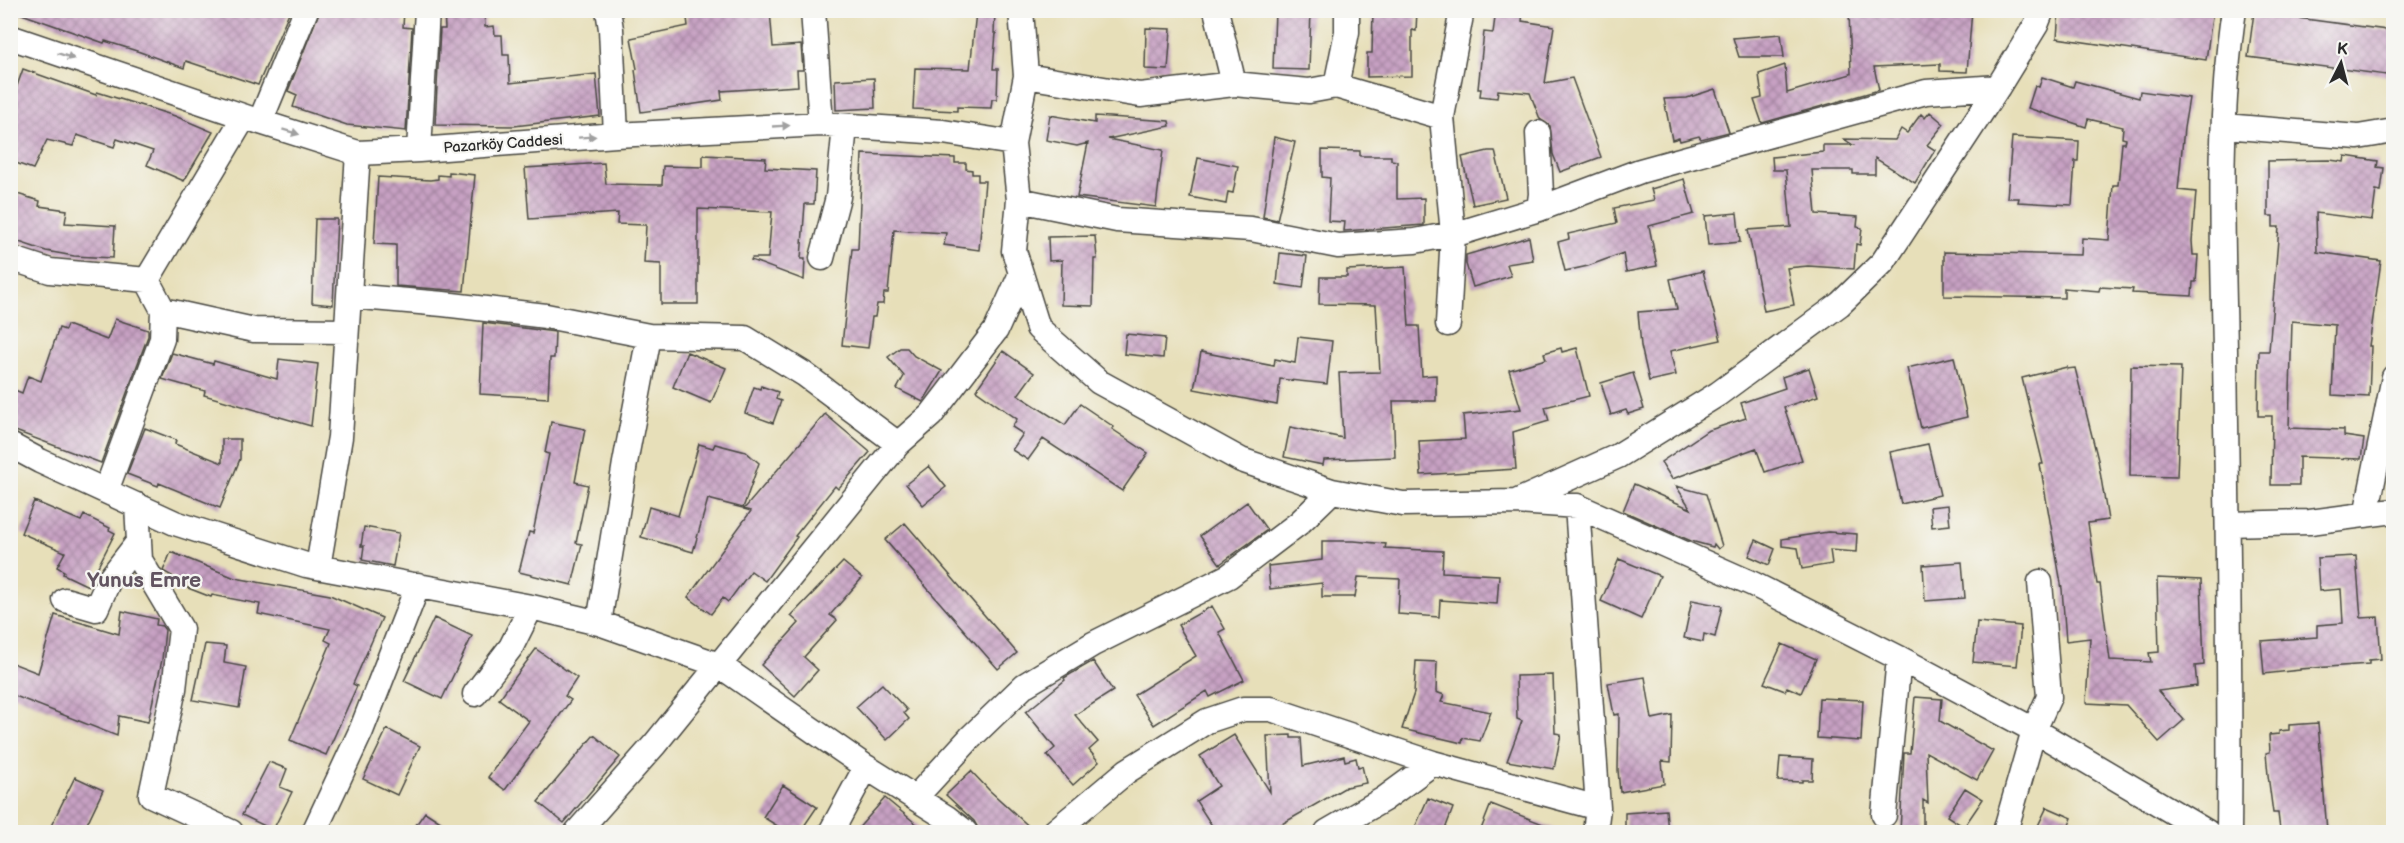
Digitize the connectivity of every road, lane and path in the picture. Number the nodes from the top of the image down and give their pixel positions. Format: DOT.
graph roads {
  1 [pos="306,10"];
  2 [pos="427,10"];
  3 [pos="608,10"];
  4 [pos="813,10"];
  5 [pos="1021,10"];
  6 [pos="1216,10"];
  7 [pos="1347,10"];
  8 [pos="1462,10"];
  9 [pos="2042,10"];
  10 [pos="2234,10"];
  11 [pos="10,37"];
  12 [pos="1026,76"];
  13 [pos="1234,84"];
  14 [pos="1336,86"];
  15 [pos="1998,87"];
  16 [pos="1442,117"];
  17 [pos="252,120"];
  18 [pos="821,124"];
  19 [pos="845,126"];
  20 [pos="2224,126"];
  21 [pos="2394,131"];
  22 [pos="1538,133"];
  23 [pos="616,135"];
  24 [pos="1013,143"];
  25 [pos="420,150"];
  26 [pos="358,153"];
  27 [pos="1019,200"];
  28 [pos="1539,209"];
  29 [pos="1453,234"];
  30 [pos="10,258"];
  31 [pos="822,258"];
  32 [pos="1021,274"];
  33 [pos="147,280"];
  34 [pos="349,296"];
  35 [pos="163,310"];
  36 [pos="1448,324"];
  37 [pos="346,331"];
  38 [pos="649,336"];
  39 [pos="2394,377"];
  40 [pos="898,444"];
  41 [pos="10,446"];
  42 [pos="1332,490"];
  43 [pos="106,491"];
  44 [pos="1516,502"];
  45 [pos="137,505"];
  46 [pos="1577,506"];
  47 [pos="2394,511"];
  48 [pos="2366,514"];
  49 [pos="2228,524"];
  50 [pos="139,541"];
  51 [pos="318,567"];
  52 [pos="2040,582"];
  53 [pos="418,585"];
  54 [pos="65,600"];
  55 [pos="531,607"];
  56 [pos="599,623"];
  57 [pos="1899,658"];
  58 [pos="718,665"];
  59 [pos="475,694"];
  60 [pos="2034,730"];
  61 [pos="1433,763"];
  62 [pos="866,768"];
  63 [pos="915,798"];
  64 [pos="1598,808"];
  65 [pos="1884,815"];
  66 [pos="581,831"];
  67 [pos="231,832"];
  68 [pos="314,832"];
  69 [pos="831,832"];
  70 [pos="965,832"];
  71 [pos="1054,832"];
  72 [pos="1327,832"];
  73 [pos="1594,832"];
  74 [pos="2005,832"];
  75 [pos="2207,832"];
  76 [pos="2229,832"];
  1 -- 17 [label="street"];
  2 -- 25 [label="street"];
  3 -- 23 [label="street"];
  4 -- 18 [label="street"];
  5 -- 12 [label="street"];
  6 -- 13 [label="street"];
  7 -- 14 [label="street"];
  8 -- 16 [label="street"];
  9 -- 15 [label="street"];
  10 -- 20 [label="street"];
  11 -- 17 [label="street, Pazarköy Caddesi, one-way"];
  12 -- 13 [label="street"];
  12 -- 24 [label="street"];
  13 -- 14 [label="street"];
  14 -- 16 [label="street"];
  15 -- 28 [label="street"];
  15 -- 44 [label="street"];
  16 -- 29 [label="street"];
  17 -- 26 [label="street, Pazarköy Caddesi, one-way"];
  17 -- 33 [label="street"];
  18 -- 19 [label="street, Pazarköy Caddesi"];
  23 -- 18 [label="street, Pazarköy Caddesi, one-way"];
  19 -- 24 [label="street, Pazarköy Caddesi"];
  19 -- 31 [label="street"];
  20 -- 21 [label="street"];
  20 -- 49 [label="street"];
  22 -- 28 [label="street"];
  25 -- 23 [label="street, Pazarköy Caddesi, one-way"];
  24 -- 27 [label="street"];
  25 -- 26 [label="street, Pazarköy Caddesi"];
  26 -- 34 [label="street"];
  27 -- 29 [label="street"];
  27 -- 32 [label="street"];
  28 -- 29 [label="street"];
  29 -- 36 [label="street"];
  30 -- 33 [label="street"];
  32 -- 40 [label="street"];
  32 -- 42 [label="street"];
  33 -- 35 [label="street"];
  34 -- 37 [label="street"];
  34 -- 38 [label="street"];
  35 -- 37 [label="street"];
  35 -- 43 [label="street"];
  37 -- 51 [label="street"];
  38 -- 40 [label="street"];
  38 -- 56 [label="street"];
  39 -- 48 [label="street"];
  40 -- 58 [label="street"];
  41 -- 43 [label="street"];
  42 -- 44 [label="street"];
  42 -- 63 [label="street"];
  43 -- 45 [label="street"];
  44 -- 46 [label="street"];
  45 -- 50 [label="street"];
  45 -- 51 [label="street"];
  46 -- 57 [label="street"];
  46 -- 64 [label="street"];
  47 -- 48 [label="street"];
  48 -- 49 [label="street"];
  49 -- 76 [label="street"];
  50 -- 54 [label="street"];
  50 -- 67 [label="street"];
  51 -- 53 [label="street"];
  52 -- 60 [label="street"];
  53 -- 55 [label="street"];
  53 -- 68 [label="street"];
  55 -- 56 [label="street"];
  55 -- 59 [label="street"];
  56 -- 58 [label="street"];
  57 -- 60 [label="street"];
  57 -- 65 [label="street"];
  58 -- 62 [label="street"];
  58 -- 66 [label="street"];
  60 -- 74 [label="street"];
  60 -- 75 [label="street"];
  61 -- 64 [label="street"];
  61 -- 71 [label="street"];
  61 -- 72 [label="street"];
  62 -- 63 [label="street"];
  62 -- 69 [label="street"];
  63 -- 70 [label="street"];
  64 -- 73 [label="street"];
}
